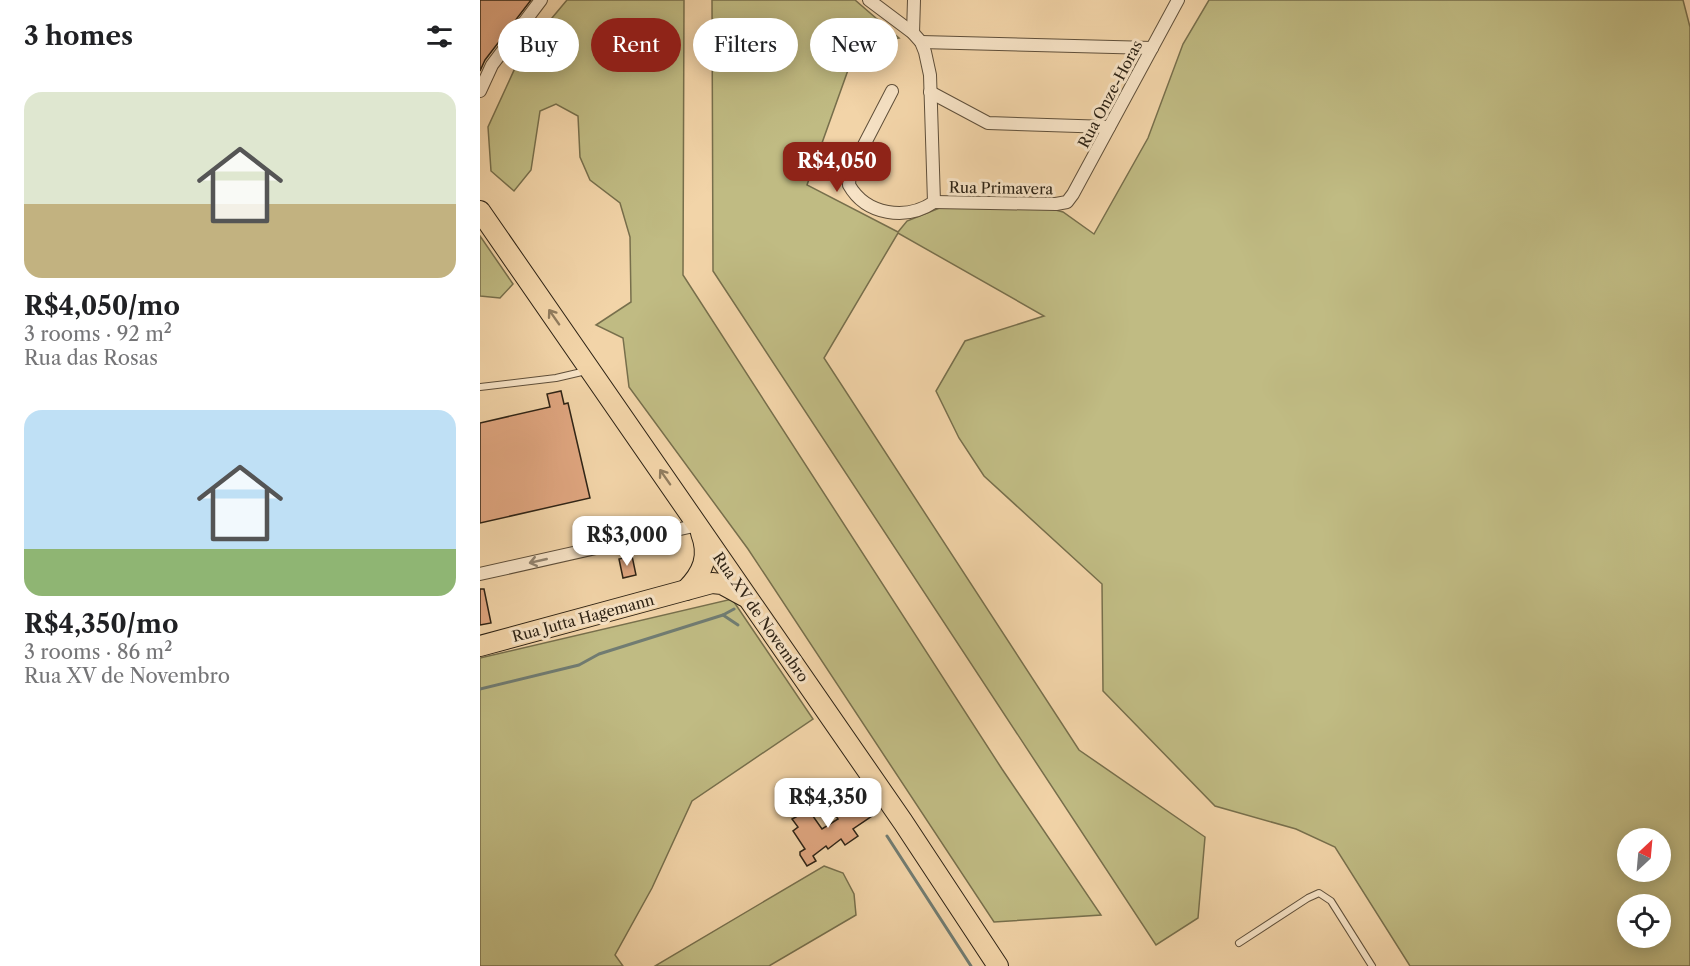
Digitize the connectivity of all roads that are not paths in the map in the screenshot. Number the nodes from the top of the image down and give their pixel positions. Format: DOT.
graph roads {
  1 [pos="541,0"];
  2 [pos="869,0"];
  3 [pos="914,0"];
  4 [pos="1178,0"];
  5 [pos="917,37"];
  6 [pos="1152,48"];
  7 [pos="480,91"];
  8 [pos="892,91"];
  9 [pos="930,92"];
  10 [pos="1109,127"];
  11 [pos="934,202"];
  12 [pos="1067,202"];
  13 [pos="480,211"];
  14 [pos="590,369"];
  15 [pos="480,387"];
  16 [pos="698,525"];
  17 [pos="480,574"];
  18 [pos="686,590"];
  19 [pos="748,600"];
  20 [pos="480,646"];
  21 [pos="1239,944"];
  22 [pos="998,966"];
  23 [pos="1372,966"];
  1 -- 7 [label="street"];
  2 -- 5 [label="street"];
  3 -- 5 [label="street"];
  4 -- 6 [label="street, Rua Onze-Horas"];
  5 -- 6 [label="street"];
  5 -- 9 [label="street"];
  6 -- 10 [label="street, Rua Onze-Horas"];
  8 -- 11 [label="street"];
  9 -- 10 [label="street"];
  9 -- 11 [label="street"];
  10 -- 12 [label="street, Rua Onze-Horas"];
  11 -- 12 [label="street, Rua Primavera"];
  14 -- 13 [label="main road, Rua XV de Novembro, one-way"];
  14 -- 15 [label="lane"];
  16 -- 14 [label="main road, Rua XV de Novembro, one-way"];
  16 -- 17 [label="street, one-way"];
  16 -- 18 [label="main road"];
  16 -- 19 [label="main road, Rua XV de Novembro"];
  18 -- 19 [label="main road, Rua Jutta Hagemann"];
  18 -- 20 [label="main road, Rua Jutta Hagemann"];
  19 -- 22 [label="main road, Rua XV de Novembro"];
  21 -- 23 [label="lane"];
}
